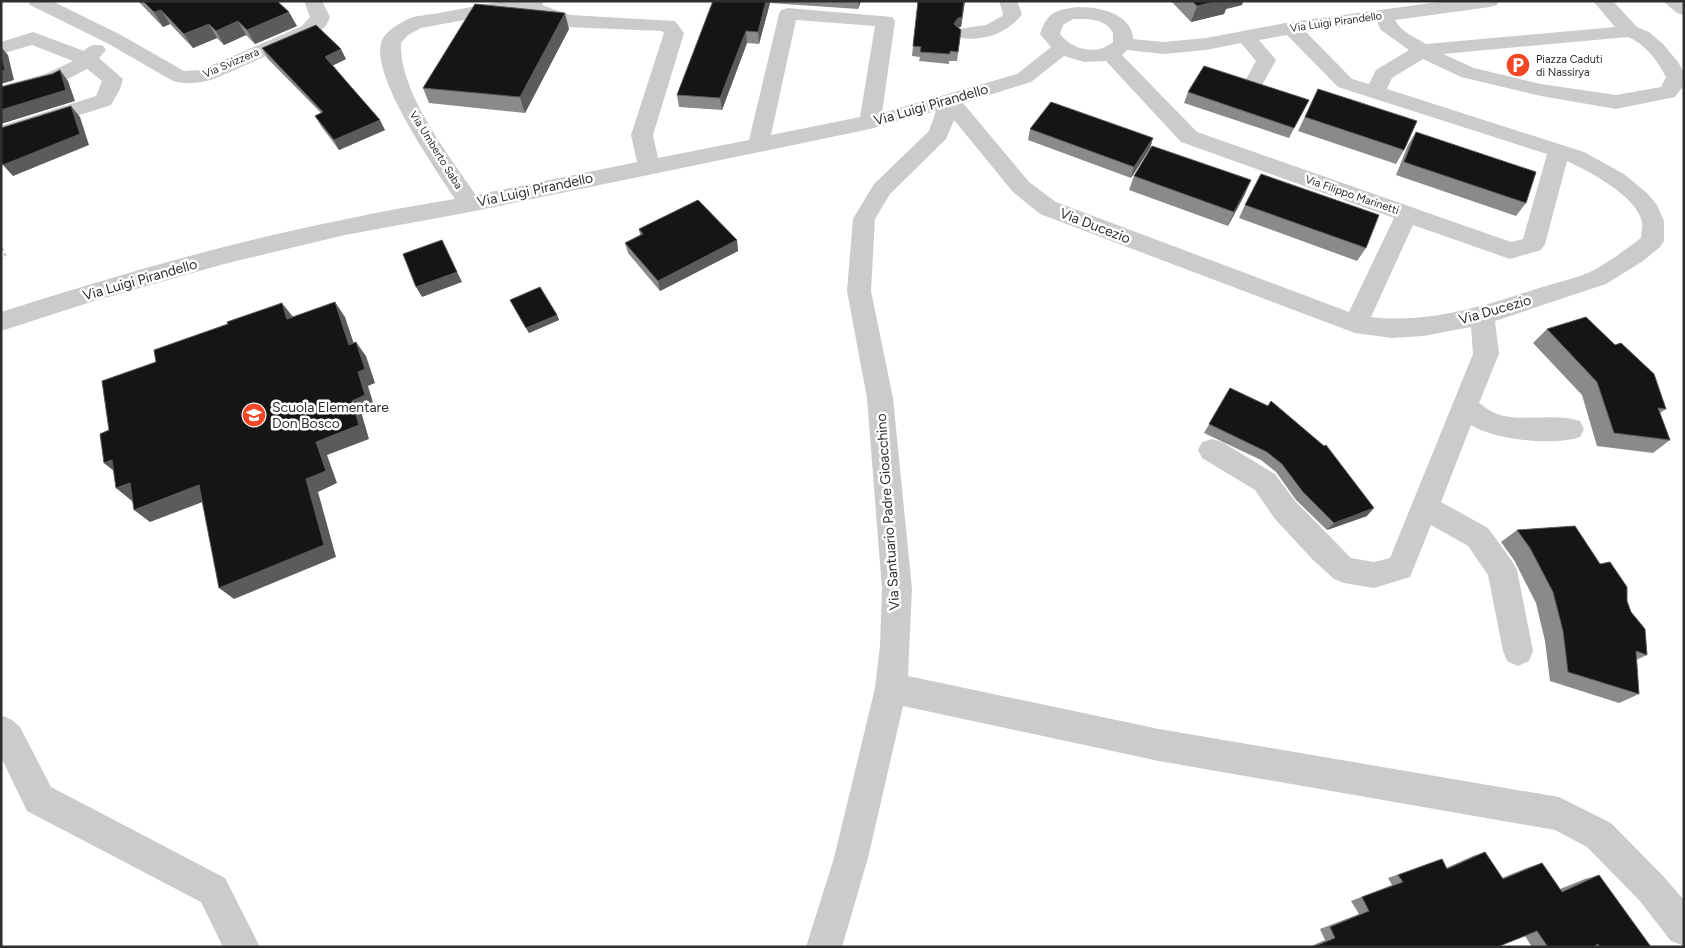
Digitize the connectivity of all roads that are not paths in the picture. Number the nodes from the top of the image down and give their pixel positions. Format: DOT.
graph roads {
  1 [pos="37,1"];
  2 [pos="313,1"];
  3 [pos="1008,1"];
  4 [pos="1490,1"];
  5 [pos="1602,1"];
  6 [pos="1672,1"];
  7 [pos="529,2"];
  8 [pos="1058,8"];
  9 [pos="1684,9"];
  10 [pos="1384,15"];
  11 [pos="1291,28"];
  12 [pos="1630,31"];
  13 [pos="965,33"];
  14 [pos="1246,37"];
  15 [pos="114,39"];
  16 [pos="1,48"];
  17 [pos="1062,48"];
  18 [pos="1116,49"];
  19 [pos="1424,50"];
  20 [pos="89,60"];
  21 [pos="1255,81"];
  22 [pos="1,93"];
  23 [pos="1375,93"];
  24 [pos="950,100"];
  25 [pos="870,122"];
  26 [pos="1,133"];
  27 [pos="758,145"];
  28 [pos="1559,150"];
  29 [pos="650,167"];
  30 [pos="470,204"];
  31 [pos="1407,214"];
  32 [pos="1482,316"];
  33 [pos="1,322"];
  34 [pos="1355,324"];
  35 [pos="1465,408"];
  36 [pos="1571,429"];
  37 [pos="1212,450"];
  38 [pos="1426,507"];
  39 [pos="1518,651"];
  40 [pos="891,688"];
  41 [pos="1,731"];
  42 [pos="1684,928"];
  43 [pos="242,947"];
  44 [pos="824,947"];
  1 -- 15 [label="street"];
  2 -- 15 [label="street, Via Svizzera"];
  3 -- 13 [label="street"];
  4 -- 10 [label="street, Via Luigi Pirandello"];
  5 -- 12 [label="street"];
  6 -- 9 [label="street"];
  7 -- 29 [label="street"];
  7 -- 30 [label="street, Via Umberto Saba"];
  8 -- 17 [label="street"];
  8 -- 18 [label="street"];
  10 -- 11 [label="street, Via Luigi Pirandello"];
  10 -- 19 [label="street"];
  11 -- 14 [label="street, Via Luigi Pirandello"];
  11 -- 23 [label="street, Via Ducezio"];
  12 -- 19 [label="street"];
  12 -- 19 [label="street"];
  14 -- 18 [label="street, Via Luigi Pirandello"];
  14 -- 21 [label="street"];
  15 -- 20 [label="street"];
  16 -- 20 [label="street"];
  17 -- 18 [label="street, Via Luigi Pirandello"];
  17 -- 24 [label="street, Via Luigi Pirandello"];
  18 -- 31 [label="street, Via Filippo Marinetti"];
  19 -- 23 [label="street"];
  20 -- 22 [label="street"];
  20 -- 26 [label="street"];
  23 -- 28 [label="street, Via Ducezio"];
  24 -- 25 [label="street, Via Luigi Pirandello"];
  24 -- 34 [label="street, Via Ducezio"];
  24 -- 40 [label="street, Via Santuario Padre Gioacchino"];
  25 -- 27 [label="street, Via Luigi Pirandello"];
  25 -- 27 [label="street"];
  27 -- 29 [label="street, Via Luigi Pirandello"];
  28 -- 31 [label="street, Via Filippo Marinetti"];
  28 -- 32 [label="street, Via Ducezio"];
  29 -- 30 [label="street, Via Luigi Pirandello"];
  30 -- 33 [label="street, Via Luigi Pirandello"];
  31 -- 34 [label="street"];
  32 -- 34 [label="street, Via Ducezio"];
  32 -- 35 [label="street"];
  35 -- 36 [label="street"];
  35 -- 38 [label="street"];
  37 -- 38 [label="street"];
  38 -- 39 [label="street"];
  40 -- 42 [label="street"];
  40 -- 44 [label="street, Via Santuario Padre Gioacchino"];
  41 -- 43 [label="street"];
}
